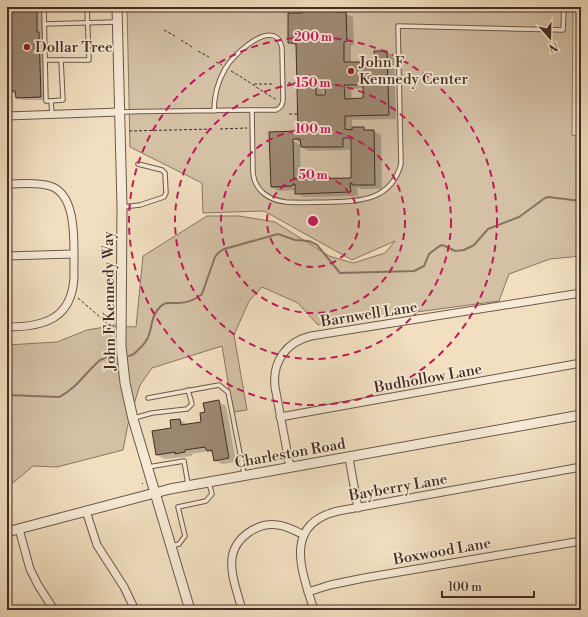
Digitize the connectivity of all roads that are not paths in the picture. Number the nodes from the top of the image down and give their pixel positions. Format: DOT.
graph roads {
  1 [pos="44,7"];
  2 [pos="87,7"];
  3 [pos="117,7"];
  4 [pos="564,7"];
  5 [pos="117,22"];
  6 [pos="88,23"];
  7 [pos="44,24"];
  8 [pos="45,60"];
  9 [pos="61,60"];
  10 [pos="51,101"];
  11 [pos="214,110"];
  12 [pos="252,110"];
  13 [pos="119,112"];
  14 [pos="52,114"];
  15 [pos="7,116"];
  16 [pos="138,164"];
  17 [pos="7,184"];
  18 [pos="122,207"];
  19 [pos="73,254"];
  20 [pos="7,256"];
  21 [pos="581,292"];
  22 [pos="7,327"];
  23 [pos="581,363"];
  24 [pos="188,390"];
  25 [pos="148,398"];
  26 [pos="581,416"];
  27 [pos="280,417"];
  28 [pos="133,419"];
  29 [pos="349,458"];
  30 [pos="148,467"];
  31 [pos="290,467"];
  32 [pos="581,467"];
  33 [pos="244,475"];
  34 [pos="209,482"];
  35 [pos="188,485"];
  36 [pos="155,492"];
  37 [pos="358,508"];
  38 [pos="86,511"];
  39 [pos="19,529"];
  40 [pos="7,532"];
  41 [pos="304,534"];
  42 [pos="581,541"];
  43 [pos="171,546"];
  44 [pos="308,592"];
  45 [pos="54,610"];
  46 [pos="135,610"];
  47 [pos="190,610"];
  48 [pos="242,610"];
  49 [pos="314,610"];
  1 -- 7 [label="lane"];
  2 -- 6 [label="lane"];
  3 -- 5 [label="street, John F Kennedy Way"];
  4 -- 12 [label="lane"];
  5 -- 6 [label="lane"];
  5 -- 13 [label="street, John F Kennedy Way"];
  6 -- 7 [label="lane"];
  6 -- 9 [label="lane"];
  7 -- 8 [label="lane"];
  8 -- 9 [label="lane"];
  8 -- 10 [label="lane"];
  9 -- 10 [label="lane"];
  10 -- 14 [label="lane"];
  11 -- 12 [label="lane"];
  11 -- 12 [label="lane"];
  11 -- 13 [label="lane"];
  13 -- 14 [label="street"];
  13 -- 18 [label="street, John F Kennedy Way"];
  14 -- 15 [label="street"];
  16 -- 18 [label="lane"];
  17 -- 19 [label="street"];
  18 -- 28 [label="street, John F Kennedy Way"];
  19 -- 20 [label="street"];
  19 -- 22 [label="street"];
  21 -- 27 [label="street, Barnwell Lane"];
  23 -- 27 [label="street, Budhollow Lane"];
  24 -- 25 [label="lane"];
  24 -- 28 [label="lane"];
  24 -- 33 [label="lane"];
  26 -- 29 [label="street, Charleston Road"];
  27 -- 31 [label="street, Barnwell Lane"];
  28 -- 30 [label="street, John F Kennedy Way"];
  29 -- 31 [label="street, Charleston Road"];
  29 -- 37 [label="street"];
  30 -- 35 [label="lane"];
  30 -- 36 [label="street, John F Kennedy Way"];
  31 -- 33 [label="street, Charleston Road"];
  32 -- 37 [label="street, Bayberry Lane"];
  33 -- 34 [label="street, Charleston Road"];
  34 -- 35 [label="street, Charleston Road"];
  34 -- 43 [label="lane"];
  35 -- 36 [label="street, Charleston Road"];
  36 -- 38 [label="street, Charleston Road"];
  36 -- 43 [label="street, John F Kennedy Way"];
  37 -- 41 [label="street, Bayberry Lane"];
  38 -- 39 [label="street, Charleston Road"];
  38 -- 46 [label="street"];
  39 -- 40 [label="street, Charleston Road"];
  39 -- 45 [label="street"];
  41 -- 44 [label="street"];
  41 -- 48 [label="street"];
  42 -- 44 [label="street, Boxwood Lane"];
  43 -- 47 [label="street, John F Kennedy Way"];
  44 -- 49 [label="street"];
}
